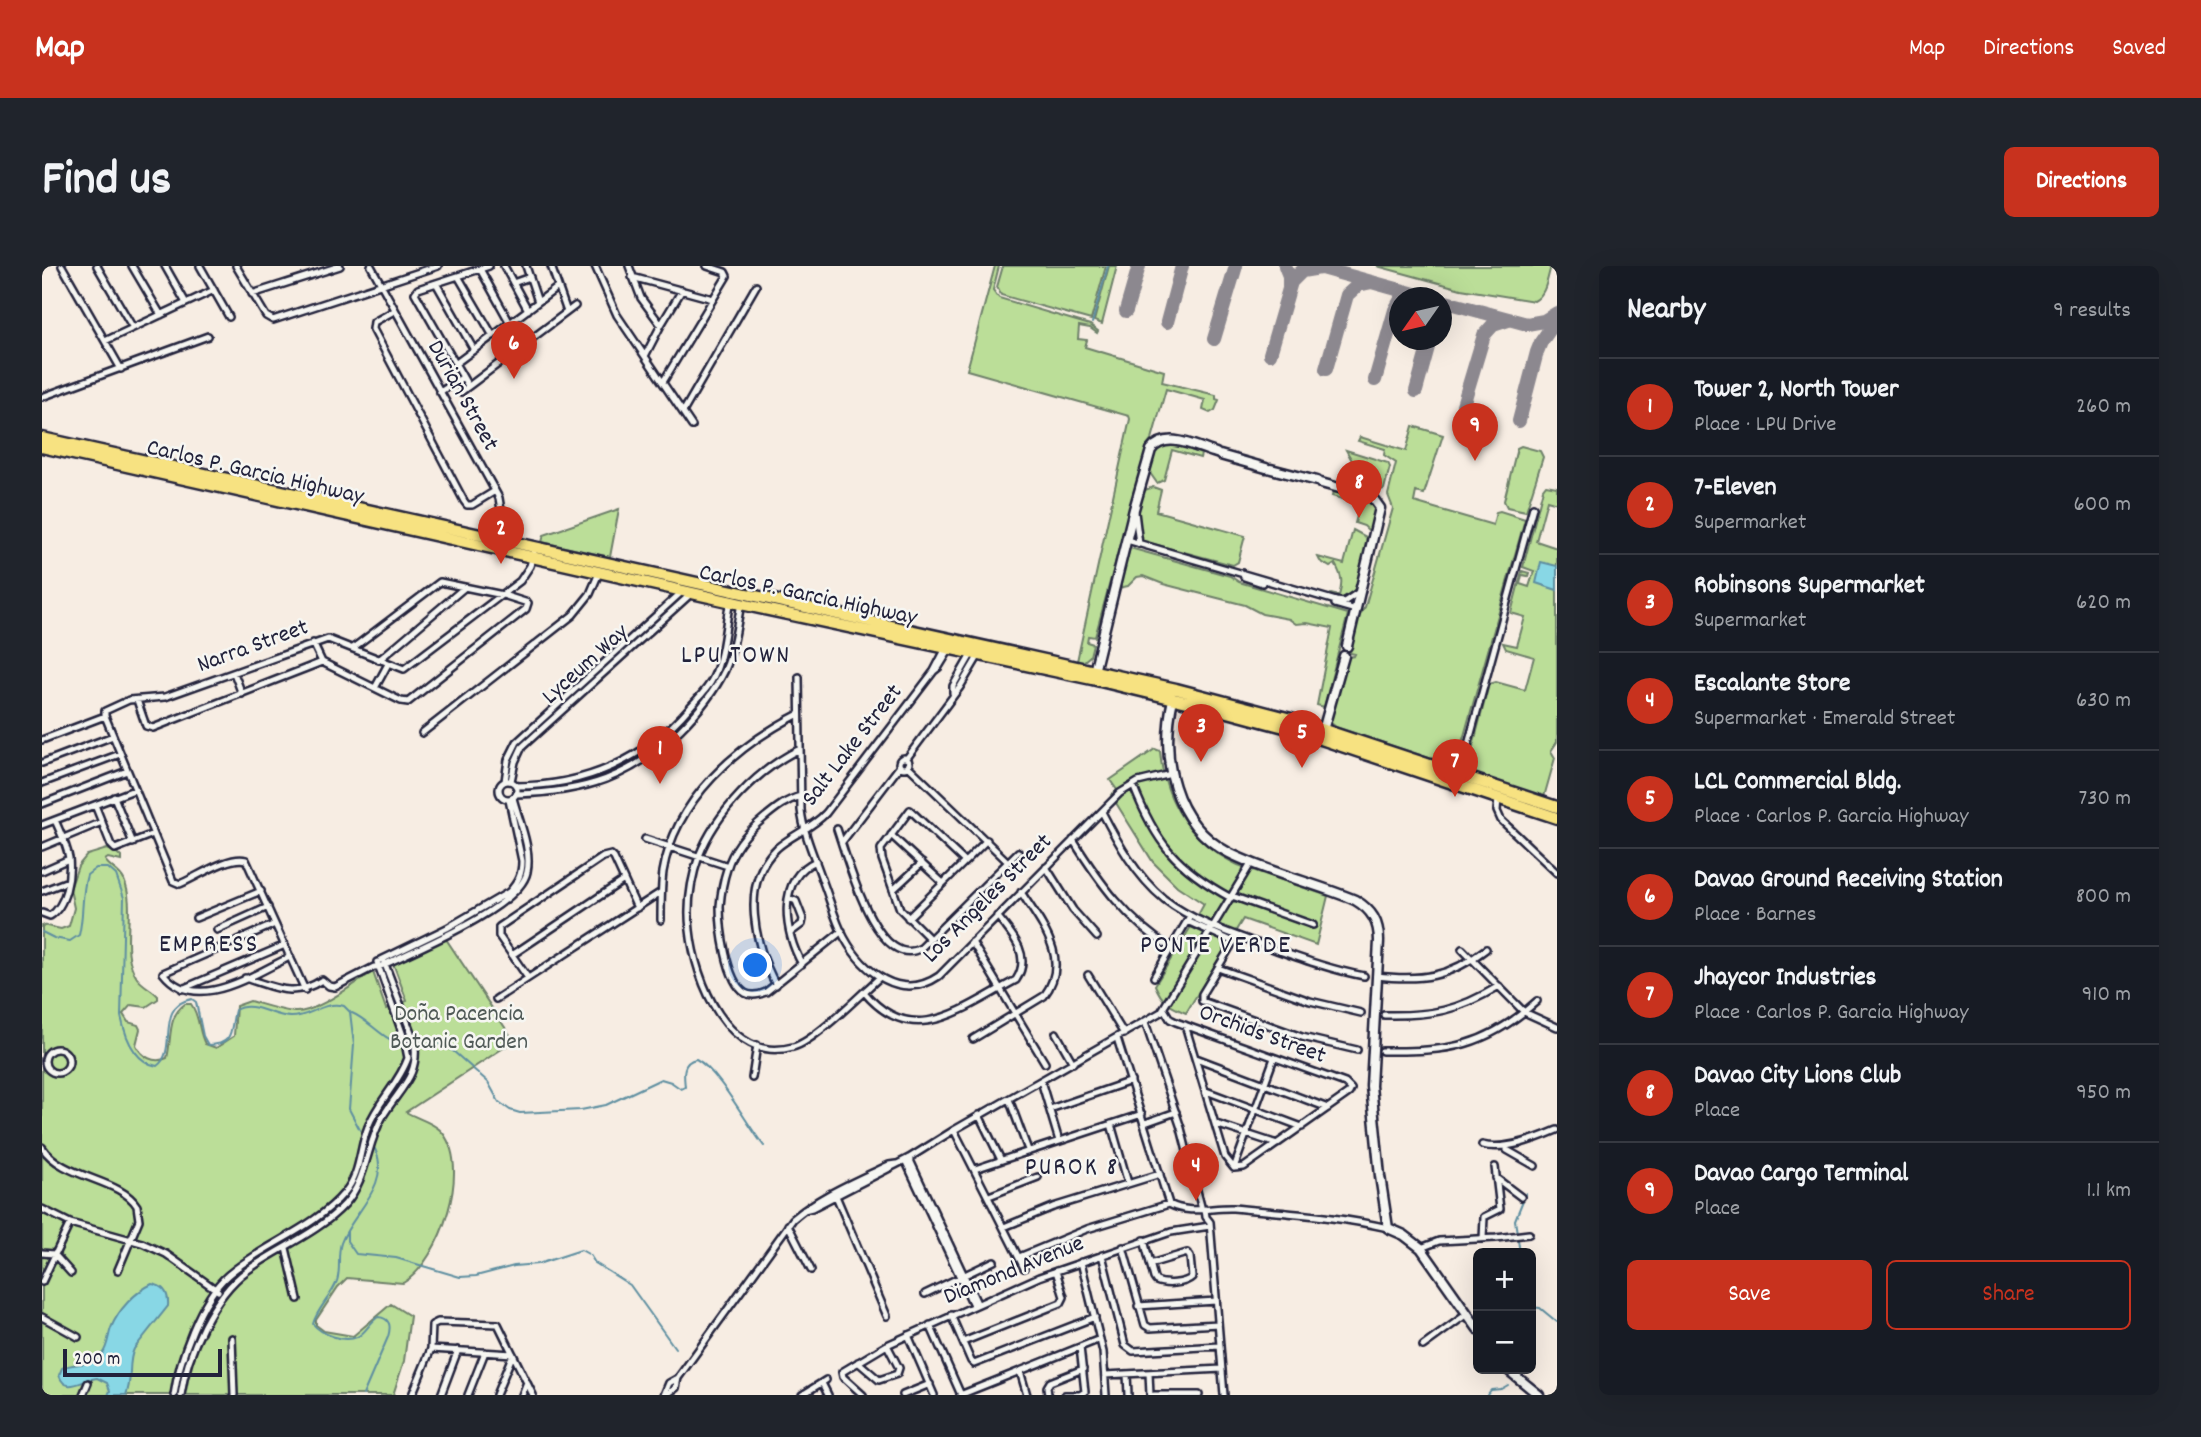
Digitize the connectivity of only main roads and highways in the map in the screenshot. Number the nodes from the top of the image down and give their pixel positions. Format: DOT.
graph roads {
  1 [pos="42,438"];
  2 [pos="42,447"];
  3 [pos="495,544"];
  4 [pos="534,552"];
  5 [pos="626,572"];
  6 [pos="742,599"];
  7 [pos="1347,646"];
  8 [pos="976,650"];
  9 [pos="1344,656"];
  10 [pos="1093,675"];
  11 [pos="1173,699"];
  12 [pos="1322,734"];
  13 [pos="1460,776"];
  14 [pos="1451,784"];
  15 [pos="1467,788"];
  16 [pos="1542,807"];
  17 [pos="1557,807"];
  18 [pos="1557,818"];
  19 [pos="1473,1322"];
  20 [pos="1513,1374"];
  21 [pos="1539,1395"];
  1 -- 3 [label="highway, Carlos P. Garcia Highway"];
  2 -- 3 [label="highway, Carlos P. Garcia Highway"];
  3 -- 4 [label="highway, Carlos P. Garcia Highway"];
  4 -- 5 [label="highway, Carlos P. Garcia Highway"];
  4 -- 5 [label="highway, Carlos P. Garcia Highway"];
  5 -- 6 [label="highway, Carlos P. Garcia Highway"];
  6 -- 8 [label="highway, Carlos P. Garcia Highway"];
  6 -- 8 [label="highway, Carlos P. Garcia Highway"];
  7 -- 10 [label="main road"];
  8 -- 10 [label="highway, Carlos P. Garcia Highway"];
  9 -- 12 [label="main road"];
  10 -- 11 [label="highway, Carlos P. Garcia Highway"];
  10 -- 12 [label="highway, Carlos P. Garcia Highway"];
  11 -- 12 [label="highway, Carlos P. Garcia Highway"];
  11 -- 19 [label="main road"];
  12 -- 13 [label="highway, Carlos P. Garcia Highway"];
  12 -- 14 [label="highway, Carlos P. Garcia Highway"];
  13 -- 14 [label="highway"];
  13 -- 15 [label="highway"];
  13 -- 16 [label="highway, Carlos P. Garcia Highway"];
  14 -- 15 [label="highway, Carlos P. Garcia Highway"];
  15 -- 16 [label="highway, Carlos P. Garcia Highway"];
  16 -- 17 [label="highway, Carlos P. Garcia Highway"];
  16 -- 18 [label="highway, Carlos P. Garcia Highway"];
  20 -- 21 [label="main road"];
}
